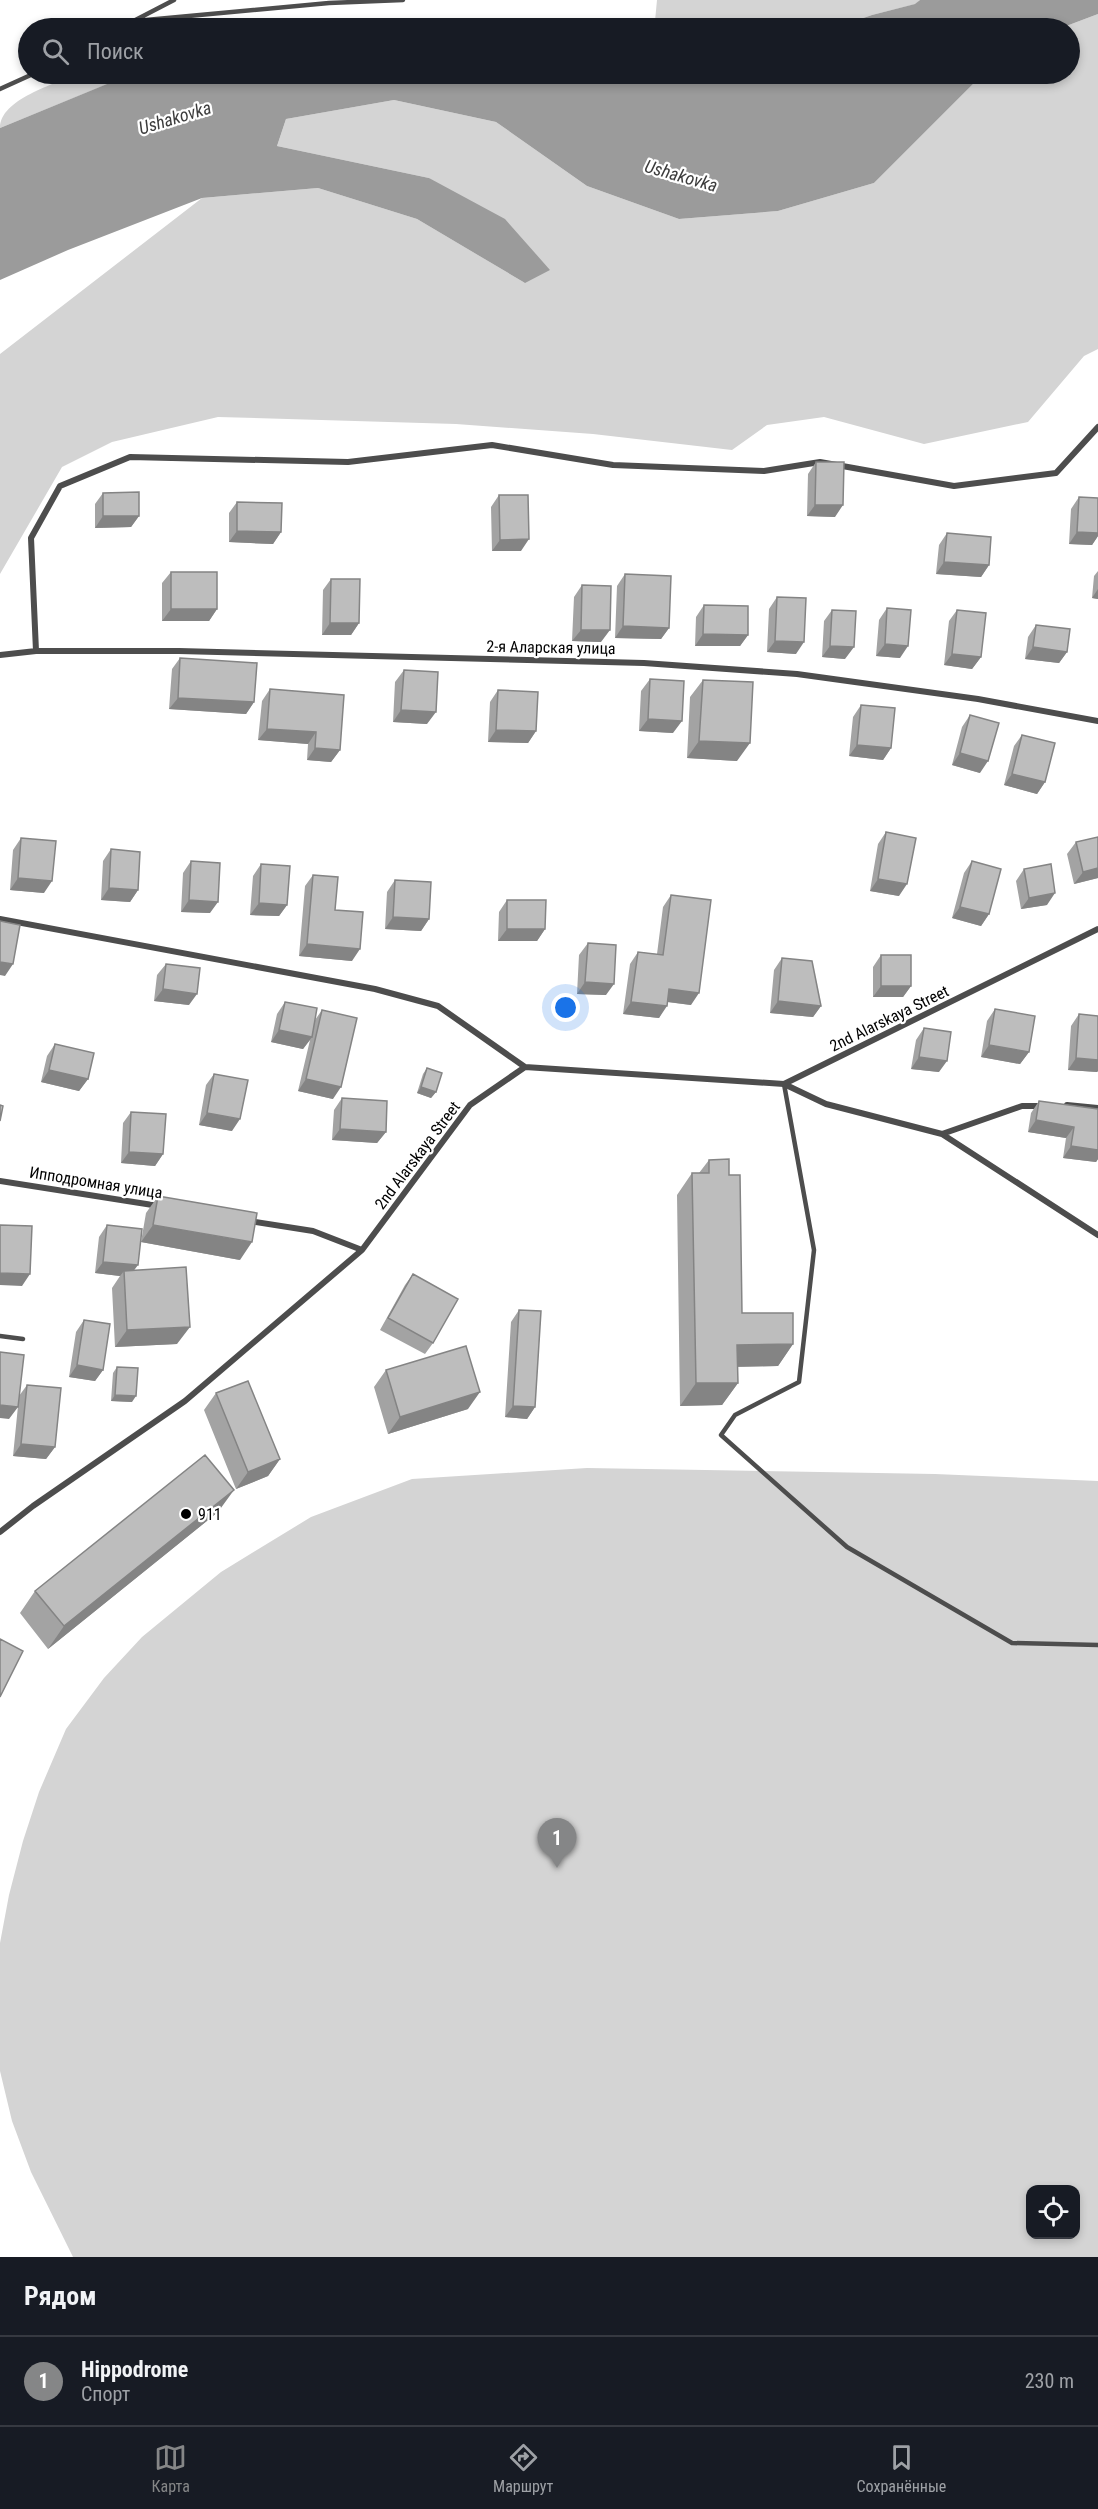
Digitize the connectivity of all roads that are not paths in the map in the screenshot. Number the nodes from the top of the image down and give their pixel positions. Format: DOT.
graph roads {
  1 [pos="174,0"];
  2 [pos="403,0"];
  3 [pos="141,18"];
  4 [pos="167,18"];
  5 [pos="18,80"];
  6 [pos="0,88"];
  7 [pos="1098,427"];
  8 [pos="36,651"];
  9 [pos="0,655"];
  10 [pos="1098,721"];
  11 [pos="0,919"];
  12 [pos="1098,929"];
  13 [pos="525,1066"];
  14 [pos="784,1084"];
  15 [pos="1098,1108"];
  16 [pos="942,1134"];
  17 [pos="0,1181"];
  18 [pos="162,1207"];
  19 [pos="243,1220"];
  20 [pos="1098,1235"];
  21 [pos="362,1250"];
  22 [pos="0,1336"];
  23 [pos="22,1340"];
  24 [pos="0,1532"];
  25 [pos="1098,1645"];
  1 -- 3 [label="lane"];
  2 -- 4 [label="lane"];
  5 -- 6 [label="lane"];
  7 -- 8 [label="street"];
  8 -- 9 [label="street, 2-я Аларская улица"];
  8 -- 10 [label="street, 2-я Аларская улица"];
  11 -- 13 [label="street"];
  12 -- 14 [label="street, 2nd Alarskaya Street"];
  13 -- 14 [label="street"];
  13 -- 21 [label="street, 2nd Alarskaya Street"];
  14 -- 16 [label="street"];
  14 -- 25 [label="lane"];
  15 -- 16 [label="street"];
  16 -- 20 [label="street"];
  17 -- 18 [label="street, Ипподромная улица"];
  19 -- 21 [label="street"];
  21 -- 24 [label="street, 2nd Alarskaya Street"];
  22 -- 23 [label="lane"];
}
